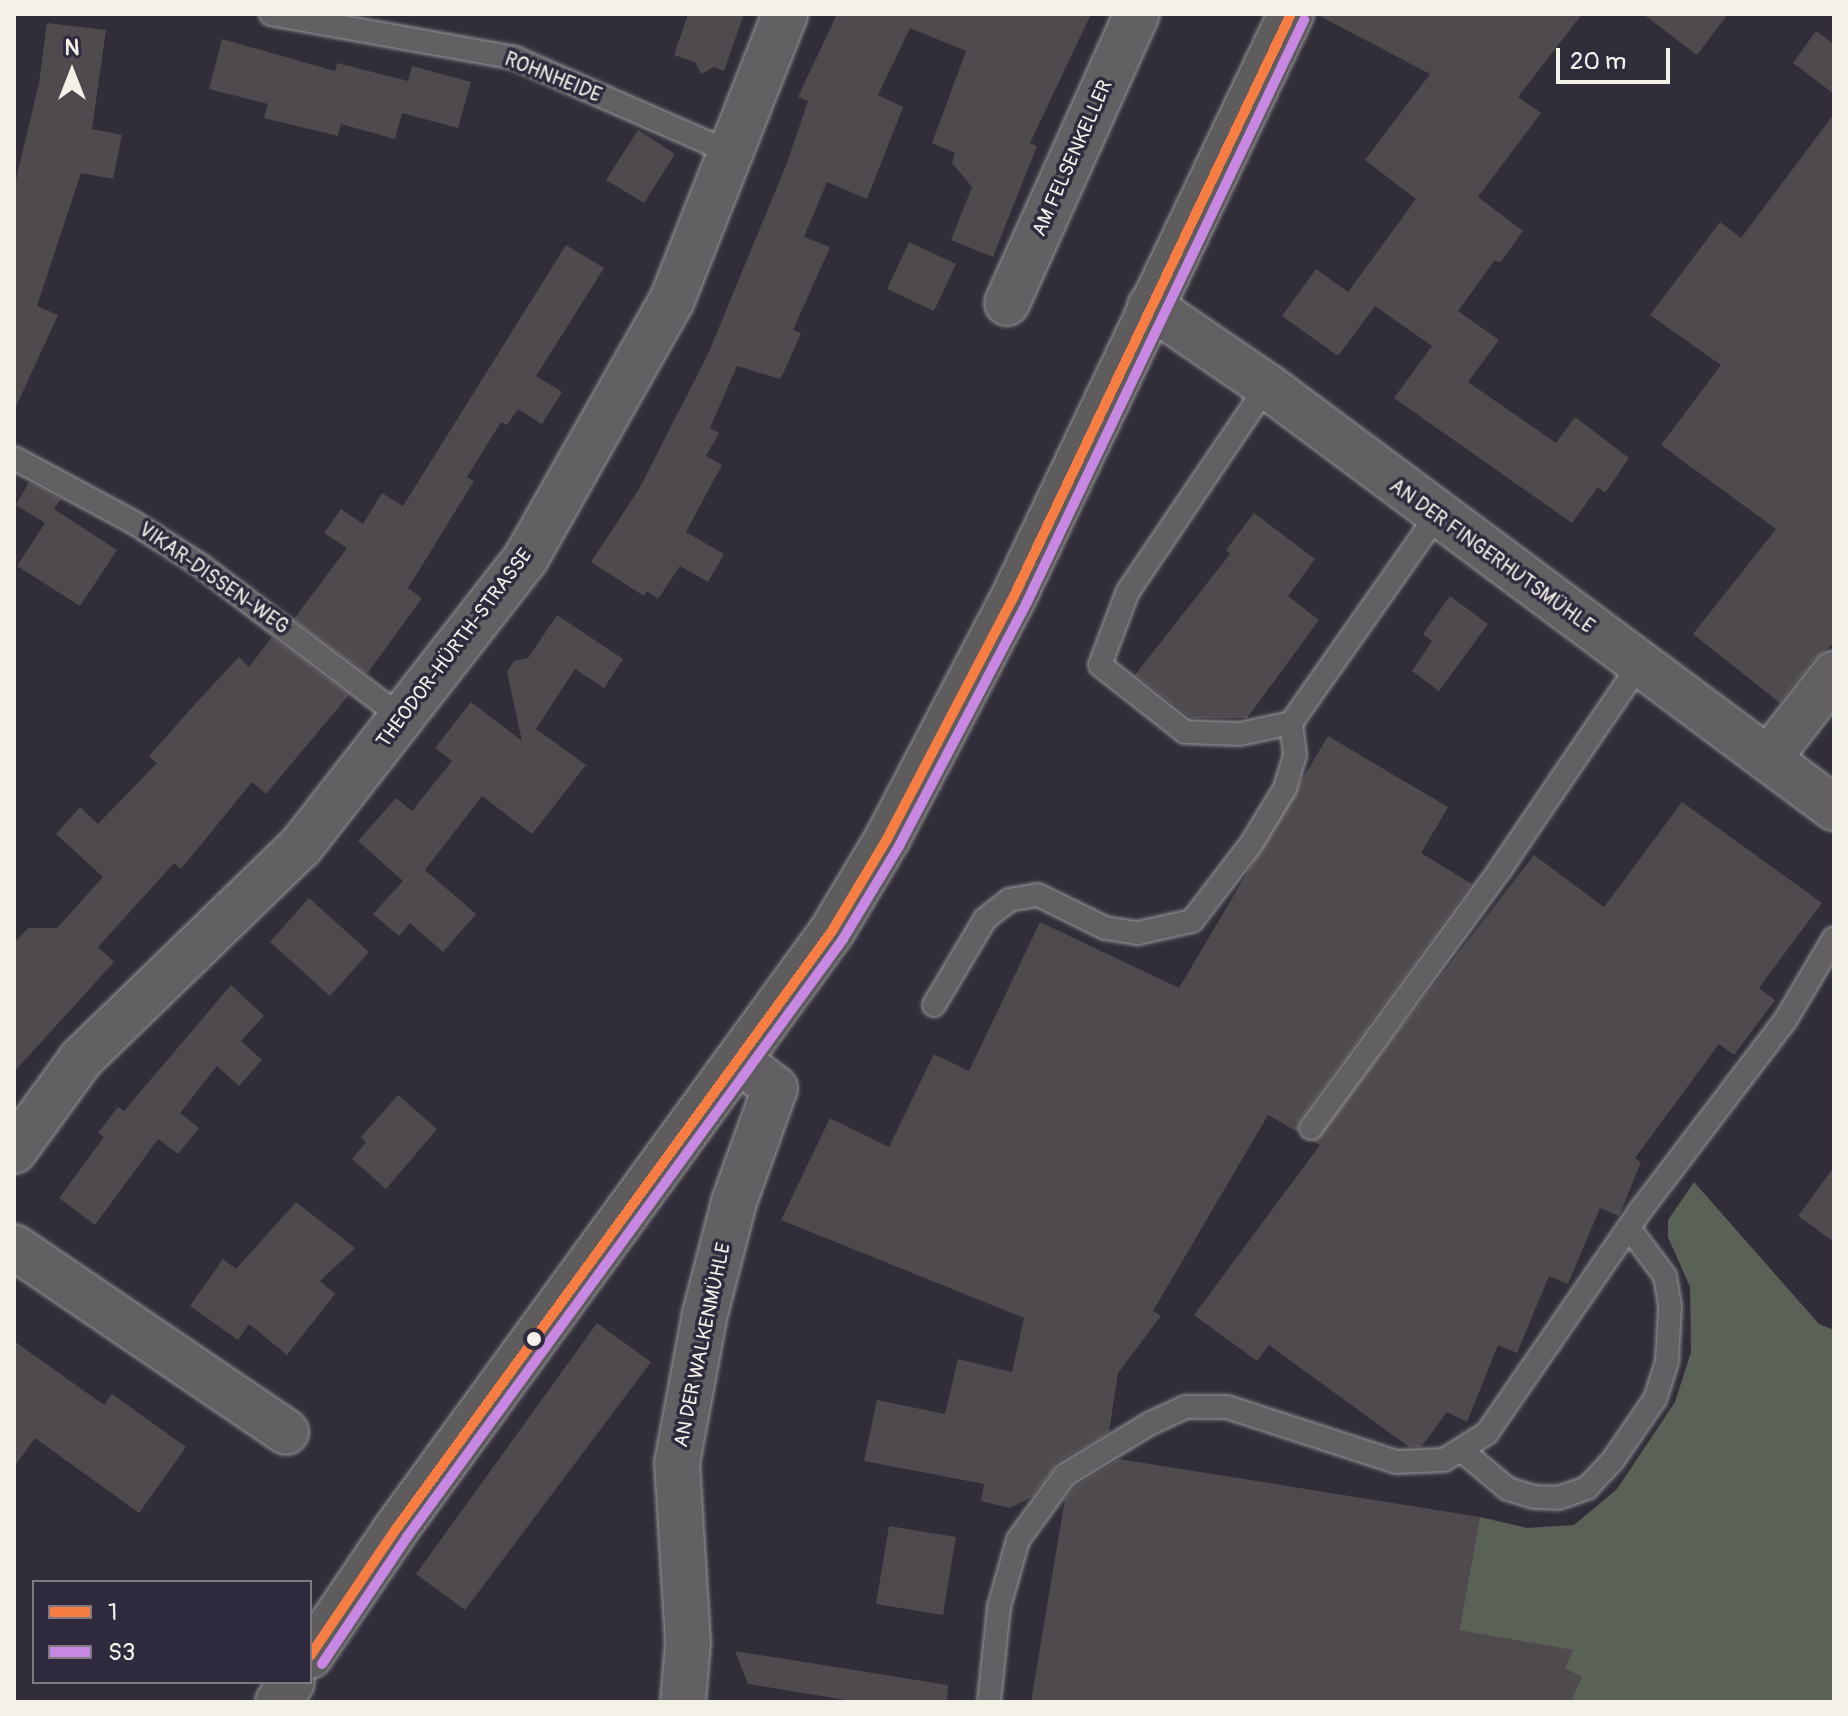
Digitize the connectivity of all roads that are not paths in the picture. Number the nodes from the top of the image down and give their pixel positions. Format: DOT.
graph roads {
  1 [pos="271,14"];
  2 [pos="785,14"];
  3 [pos="1137,14"];
  4 [pos="1291,14"];
  5 [pos="731,153"];
  6 [pos="1007,303"];
  7 [pos="1150,306"];
  8 [pos="1267,386"];
  9 [pos="14,458"];
  10 [pos="1436,517"];
  11 [pos="1639,665"];
  12 [pos="1834,674"];
  13 [pos="401,717"];
  14 [pos="1291,723"];
  15 [pos="1768,759"];
  16 [pos="1834,808"];
  17 [pos="1834,938"];
  18 [pos="934,1005"];
  19 [pos="739,1061"];
  20 [pos="1311,1128"];
  21 [pos="14,1151"];
  22 [pos="1629,1228"];
  23 [pos="14,1247"];
  24 [pos="286,1432"];
  25 [pos="1461,1450"];
  26 [pos="312,1653"];
  27 [pos="291,1684"];
  28 [pos="278,1702"];
  29 [pos="683,1702"];
  30 [pos="989,1702"];
  1 -- 5 [label="lane, ROHNHEIDE"];
  2 -- 5 [label="street, THEODOR-HÜRTH-STRASSE"];
  3 -- 6 [label="street, AM FELSENKELLER"];
  4 -- 7 [label="main road"];
  5 -- 13 [label="street, THEODOR-HÜRTH-STRASSE"];
  7 -- 8 [label="street, AN DER FINGERHUTSMÜHLE"];
  7 -- 19 [label="main road"];
  8 -- 10 [label="street, AN DER FINGERHUTSMÜHLE"];
  8 -- 14 [label="lane"];
  9 -- 13 [label="lane, VIKAR-DISSEN-WEG"];
  10 -- 11 [label="street, AN DER FINGERHUTSMÜHLE"];
  10 -- 14 [label="lane"];
  11 -- 15 [label="street, AN DER FINGERHUTSMÜHLE"];
  11 -- 20 [label="lane"];
  12 -- 15 [label="street"];
  13 -- 21 [label="street, THEODOR-HÜRTH-STRASSE"];
  14 -- 18 [label="lane"];
  15 -- 16 [label="street, AN DER FINGERHUTSMÜHLE"];
  17 -- 22 [label="lane"];
  19 -- 26 [label="main road"];
  19 -- 29 [label="street, AN DER WALKENMÜHLE"];
  22 -- 25 [label="lane"];
  22 -- 25 [label="lane"];
  23 -- 24 [label="street"];
  25 -- 30 [label="lane"];
  27 -- 28 [label="main road"];
}
